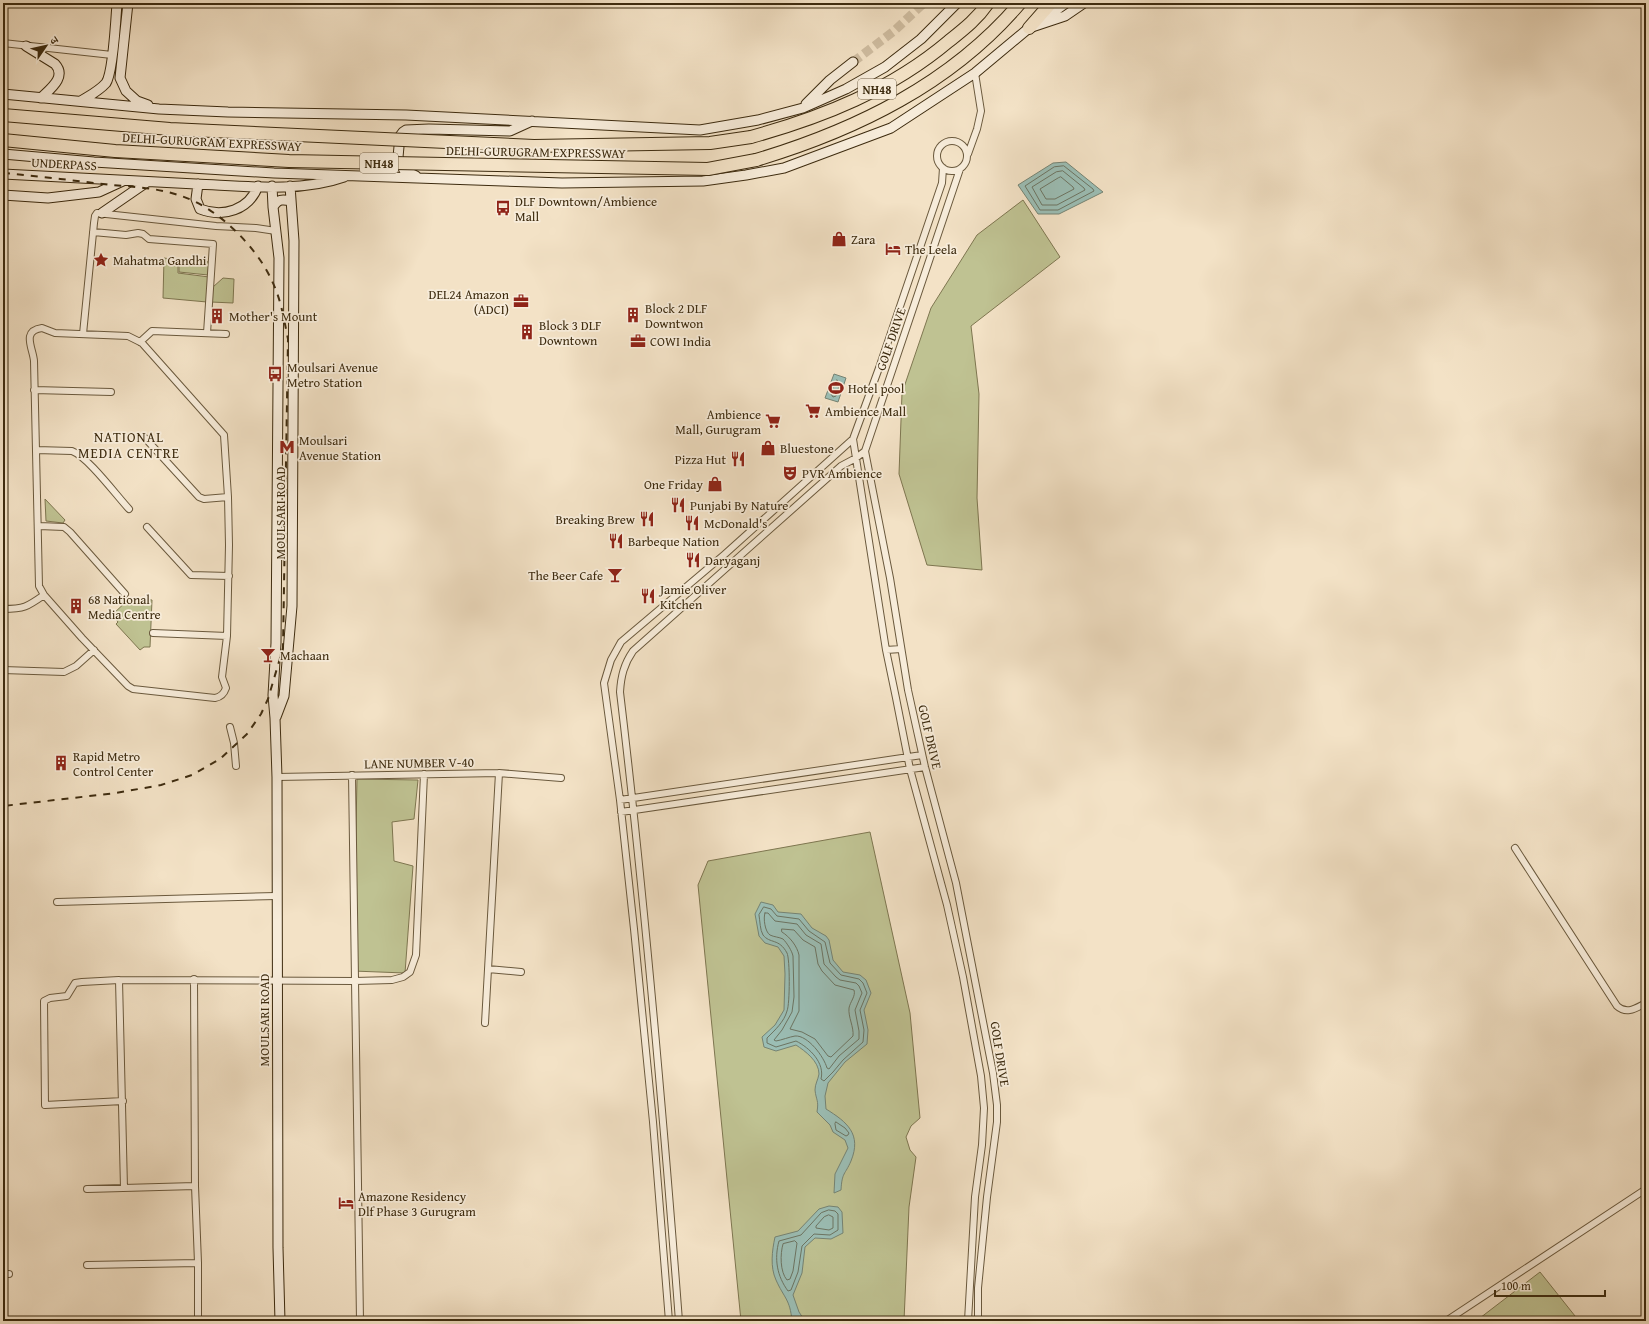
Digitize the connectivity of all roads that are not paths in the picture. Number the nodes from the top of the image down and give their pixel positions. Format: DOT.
graph roads {
  1 [pos="117,3"];
  2 [pos="128,3"];
  3 [pos="957,3"];
  4 [pos="988,3"];
  5 [pos="1020,3"];
  6 [pos="1051,3"];
  7 [pos="1066,3"];
  8 [pos="1084,3"];
  9 [pos="1029,28"];
  10 [pos="3,43"];
  11 [pos="26,46"];
  12 [pos="112,56"];
  13 [pos="853,62"];
  14 [pos="975,73"];
  15 [pos="3,94"];
  16 [pos="42,98"];
  17 [pos="80,101"];
  18 [pos="803,108"];
  19 [pos="159,109"];
  20 [pos="3,115"];
  21 [pos="533,121"];
  22 [pos="3,140"];
  23 [pos="3,154"];
  24 [pos="968,154"];
  25 [pos="943,168"];
  26 [pos="960,169"];
  27 [pos="3,174"];
  28 [pos="349,175"];
  29 [pos="419,178"];
  30 [pos="124,180"];
  31 [pos="147,182"];
  32 [pos="198,184"];
  33 [pos="258,186"];
  34 [pos="272,186"];
  35 [pos="290,186"];
  36 [pos="3,195"];
  37 [pos="291,201"];
  38 [pos="272,207"];
  39 [pos="102,213"];
  40 [pos="276,231"];
  41 [pos="93,232"];
  42 [pos="207,333"];
  43 [pos="83,334"];
  44 [pos="226,334"];
  45 [pos="140,342"];
  46 [pos="34,390"];
  47 [pos="112,392"];
  48 [pos="145,438"];
  49 [pos="853,439"];
  50 [pos="36,450"];
  51 [pos="865,451"];
  52 [pos="856,458"];
  53 [pos="228,497"];
  54 [pos="128,509"];
  55 [pos="38,526"];
  56 [pos="147,527"];
  57 [pos="229,576"];
  58 [pos="125,594"];
  59 [pos="44,595"];
  60 [pos="3,609"];
  61 [pos="153,633"];
  62 [pos="227,636"];
  63 [pos="94,650"];
  64 [pos="886,650"];
  65 [pos="901,650"];
  66 [pos="3,670"];
  67 [pos="275,718"];
  68 [pos="230,727"];
  69 [pos="922,755"];
  70 [pos="908,757"];
  71 [pos="236,766"];
  72 [pos="925,767"];
  73 [pos="910,769"];
  74 [pos="498,773"];
  75 [pos="424,774"];
  76 [pos="352,775"];
  77 [pos="277,778"];
  78 [pos="561,778"];
  79 [pos="633,798"];
  80 [pos="620,800"];
  81 [pos="634,811"];
  82 [pos="621,812"];
  83 [pos="1515,848"];
  84 [pos="276,896"];
  85 [pos="57,902"];
  86 [pos="646,928"];
  87 [pos="634,929"];
  88 [pos="488,969"];
  89 [pos="521,972"];
  90 [pos="194,979"];
  91 [pos="119,980"];
  92 [pos="277,981"];
  93 [pos="355,981"];
  94 [pos="1646,1003"];
  95 [pos="485,1023"];
  96 [pos="123,1100"];
  97 [pos="664,1121"];
  98 [pos="653,1122"];
  99 [pos="195,1186"];
  100 [pos="124,1188"];
  101 [pos="87,1189"];
  102 [pos="1646,1189"];
  103 [pos="975,1197"];
  104 [pos="987,1197"];
  105 [pos="198,1263"];
  106 [pos="87,1265"];
  107 [pos="198,1321"];
  108 [pos="280,1321"];
  109 [pos="360,1321"];
  110 [pos="669,1321"];
  111 [pos="679,1321"];
  112 [pos="968,1321"];
  113 [pos="978,1321"];
  114 [pos="1446,1321"];
  1 -- 12 [label="main road"];
  2 -- 19 [label="main road"];
  3 -- 18 [label="main road"];
  4 -- 20 [label="highway, DELHI-GURUGRAM EXPRESSWAY / NH48, bridge"];
  5 -- 22 [label="highway, DELHI-GURUGRAM EXPRESSWAY / NH48, bridge"];
  6 -- 9 [label="highway"];
  7 -- 9 [label="main road"];
  8 -- 9 [label="main road"];
  9 -- 14 [label="main road"];
  10 -- 11 [label="street"];
  11 -- 12 [label="street"];
  11 -- 16 [label="main road"];
  12 -- 17 [label="main road"];
  13 -- 18 [label="main road"];
  14 -- 24 [label="street"];
  14 -- 29 [label="main road"];
  15 -- 16 [label="main road"];
  16 -- 17 [label="main road"];
  17 -- 19 [label="main road"];
  18 -- 21 [label="main road"];
  19 -- 21 [label="main road"];
  21 -- 29 [label="main road"];
  23 -- 28 [label="main road"];
  24 -- 25 [label="street"];
  24 -- 26 [label="street"];
  25 -- 26 [label="street"];
  25 -- 49 [label="street, GOLF DRIVE"];
  26 -- 51 [label="street, GOLF DRIVE"];
  27 -- 30 [label="main road, UNDERPASS"];
  28 -- 29 [label="main road"];
  28 -- 35 [label="main road, UNDERPASS"];
  30 -- 31 [label="main road, UNDERPASS"];
  30 -- 36 [label="main road"];
  31 -- 32 [label="main road, UNDERPASS"];
  31 -- 39 [label="main road"];
  32 -- 33 [label="main road, UNDERPASS"];
  32 -- 33 [label="main road"];
  33 -- 34 [label="main road, UNDERPASS"];
  34 -- 35 [label="main road, UNDERPASS"];
  34 -- 38 [label="main road, MOULSARI ROAD"];
  35 -- 37 [label="main road, MOULSARI ROAD"];
  37 -- 38 [label="main road"];
  37 -- 67 [label="main road, MOULSARI ROAD"];
  38 -- 40 [label="main road, MOULSARI ROAD"];
  39 -- 40 [label="street"];
  39 -- 41 [label="street"];
  40 -- 67 [label="main road, MOULSARI ROAD"];
  41 -- 42 [label="street"];
  41 -- 43 [label="street"];
  42 -- 44 [label="street"];
  42 -- 45 [label="street"];
  43 -- 45 [label="street"];
  43 -- 46 [label="street"];
  45 -- 53 [label="street"];
  46 -- 47 [label="street"];
  46 -- 50 [label="street"];
  48 -- 53 [label="street"];
  49 -- 52 [label="street, GOLF DRIVE"];
  49 -- 80 [label="street"];
  50 -- 54 [label="street"];
  50 -- 55 [label="street"];
  51 -- 52 [label="street"];
  51 -- 65 [label="street, GOLF DRIVE"];
  52 -- 64 [label="street, GOLF DRIVE"];
  52 -- 79 [label="street"];
  53 -- 57 [label="street"];
  55 -- 58 [label="street"];
  55 -- 59 [label="street"];
  56 -- 57 [label="street"];
  57 -- 62 [label="street"];
  59 -- 60 [label="street"];
  59 -- 63 [label="street"];
  61 -- 62 [label="street"];
  62 -- 63 [label="street"];
  63 -- 66 [label="street"];
  64 -- 65 [label="street"];
  64 -- 70 [label="street, GOLF DRIVE"];
  65 -- 69 [label="street, GOLF DRIVE"];
  67 -- 77 [label="main road, MOULSARI ROAD"];
  68 -- 71 [label="street"];
  69 -- 70 [label="street"];
  69 -- 72 [label="street, GOLF DRIVE"];
  70 -- 73 [label="street, GOLF DRIVE"];
  70 -- 79 [label="street"];
  72 -- 73 [label="street"];
  72 -- 104 [label="street, GOLF DRIVE"];
  73 -- 81 [label="street"];
  73 -- 103 [label="street, GOLF DRIVE"];
  74 -- 75 [label="street, LANE NUMBER V-40"];
  74 -- 78 [label="street, LANE NUMBER V-40"];
  74 -- 88 [label="street"];
  75 -- 76 [label="street, LANE NUMBER V-40"];
  75 -- 93 [label="street"];
  76 -- 77 [label="street, LANE NUMBER V-40"];
  76 -- 93 [label="street"];
  77 -- 84 [label="main road, MOULSARI ROAD"];
  79 -- 80 [label="street"];
  79 -- 81 [label="street"];
  80 -- 82 [label="street"];
  81 -- 82 [label="street"];
  81 -- 86 [label="street"];
  82 -- 87 [label="street"];
  83 -- 94 [label="street"];
  84 -- 85 [label="street"];
  84 -- 92 [label="main road, MOULSARI ROAD"];
  86 -- 87 [label="street"];
  86 -- 97 [label="street"];
  87 -- 98 [label="street"];
  88 -- 89 [label="street"];
  88 -- 95 [label="street"];
  90 -- 91 [label="street"];
  90 -- 92 [label="street"];
  90 -- 99 [label="street"];
  91 -- 96 [label="street"];
  91 -- 96 [label="street"];
  92 -- 93 [label="street"];
  92 -- 108 [label="main road, MOULSARI ROAD"];
  93 -- 109 [label="street"];
  96 -- 100 [label="street"];
  97 -- 98 [label="street"];
  97 -- 111 [label="street"];
  98 -- 110 [label="street"];
  99 -- 100 [label="street"];
  99 -- 105 [label="street"];
  100 -- 101 [label="street"];
  102 -- 114 [label="street"];
  103 -- 104 [label="street"];
  103 -- 112 [label="street, GOLF DRIVE"];
  104 -- 113 [label="street, GOLF DRIVE"];
  105 -- 106 [label="street"];
  105 -- 107 [label="street"];
}
